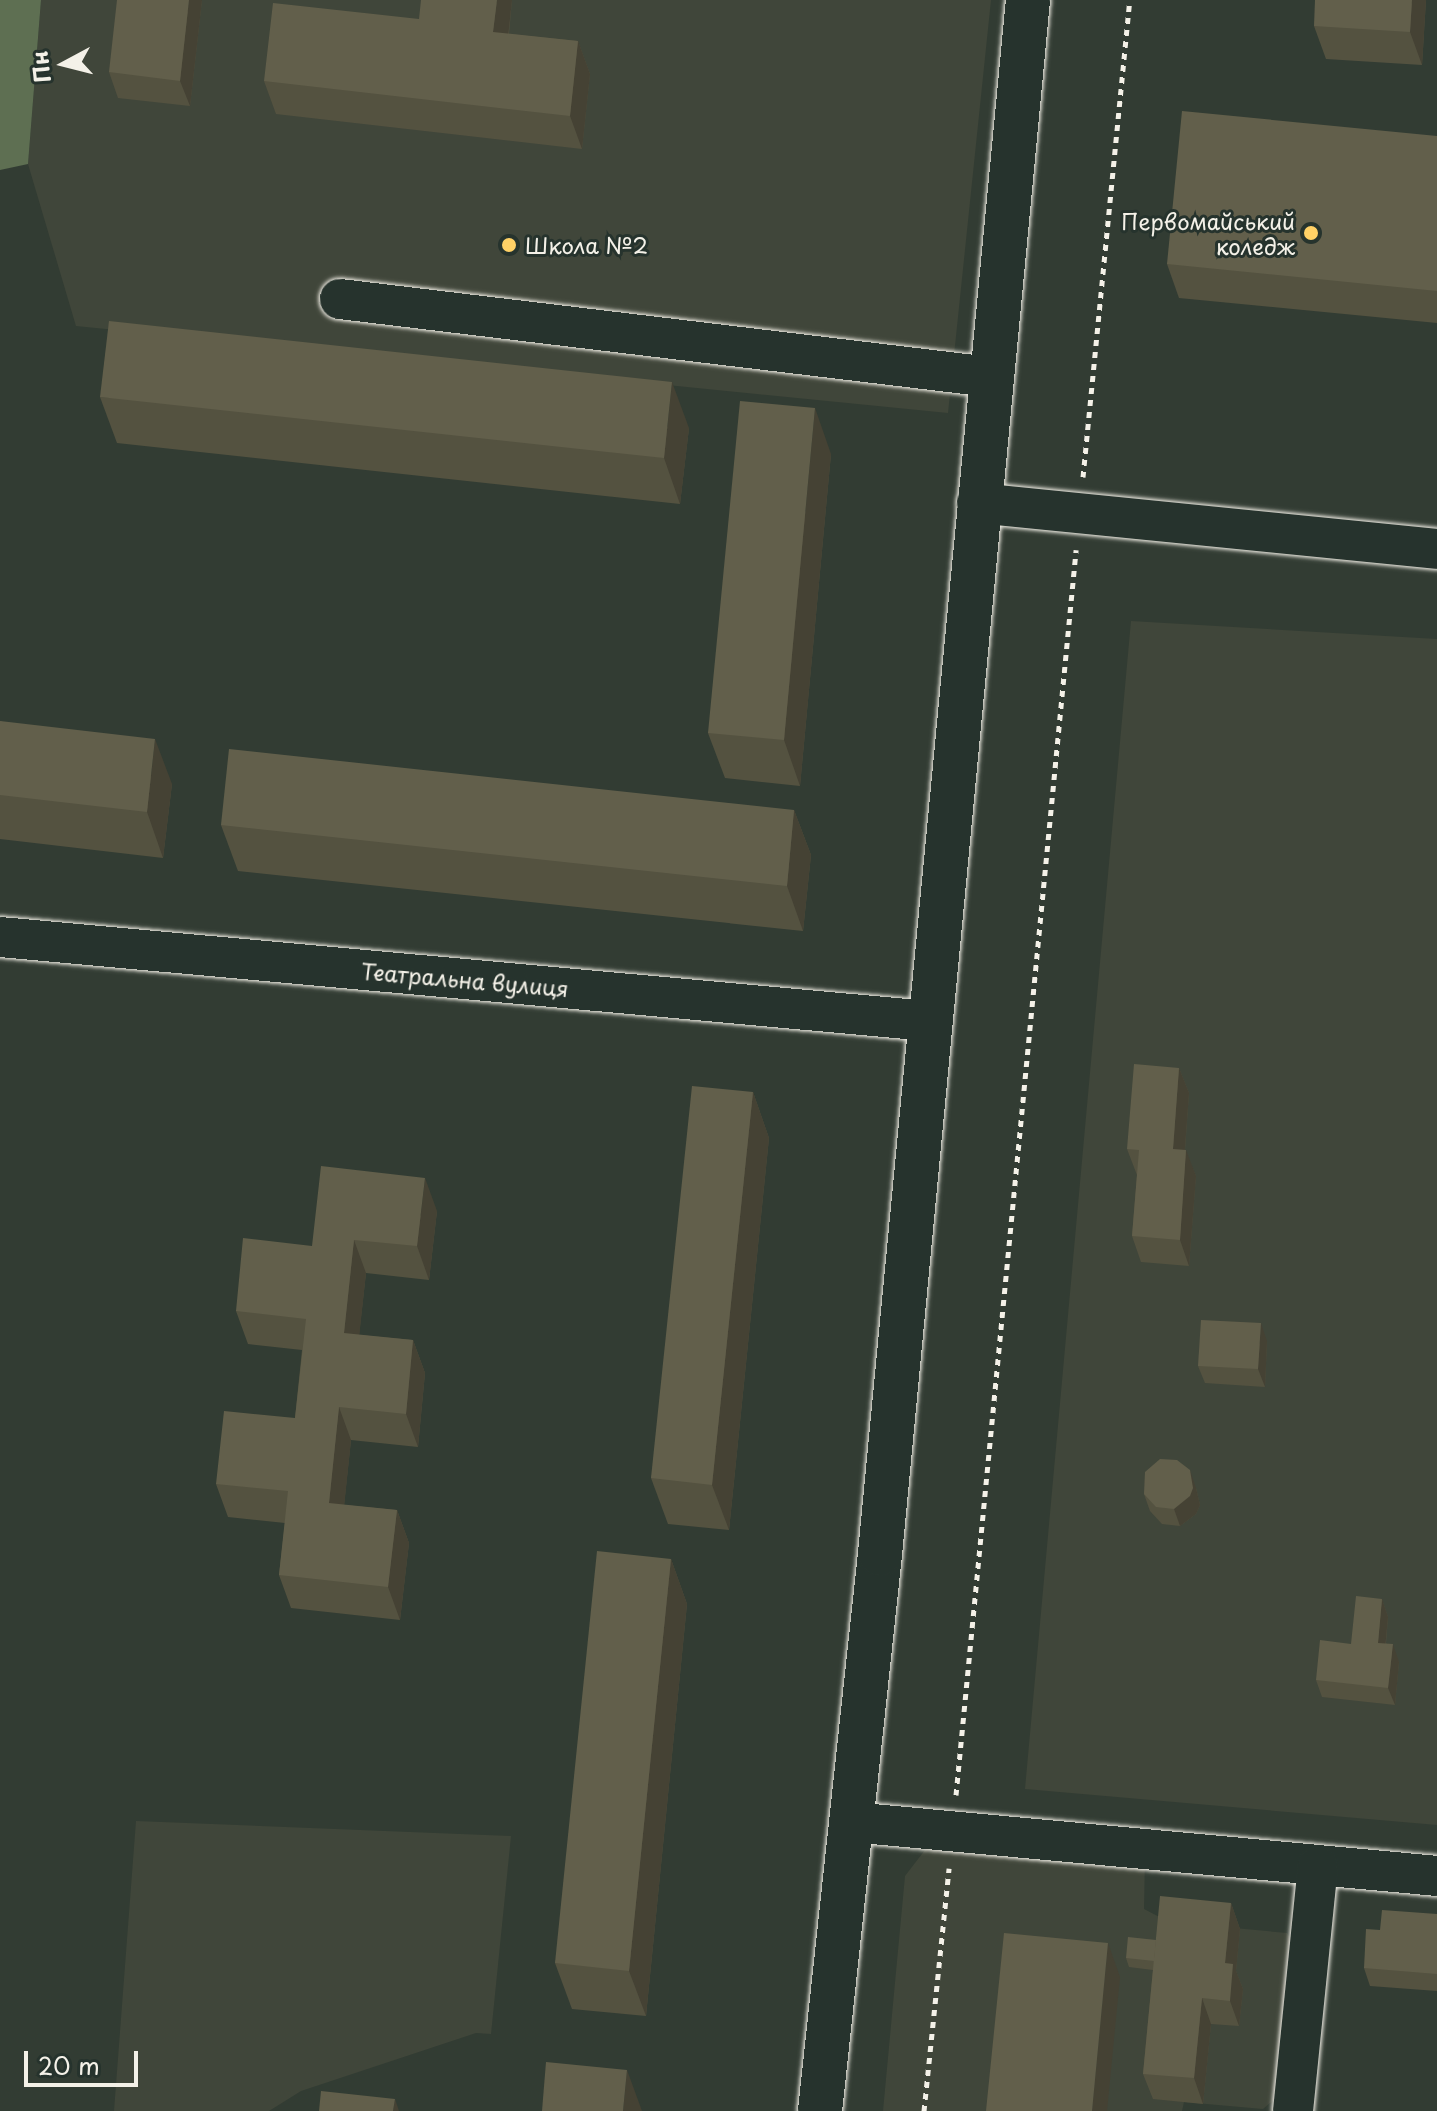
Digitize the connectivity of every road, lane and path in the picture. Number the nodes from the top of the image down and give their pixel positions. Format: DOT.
graph roads {
  1 [pos="1028,0"];
  2 [pos="1130,0"];
  3 [pos="340,299"];
  4 [pos="990,377"];
  5 [pos="977,503"];
  6 [pos="1080,513"];
  7 [pos="1437,549"];
  8 [pos="0,937"];
  9 [pos="929,1021"];
  10 [pos="955,1802"];
  11 [pos="851,1822"];
  12 [pos="949,1865"];
  13 [pos="1318,1866"];
  14 [pos="1437,1876"];
  15 [pos="820,2111"];
  16 [pos="924,2111"];
  17 [pos="1293,2111"];
  1 -- 4 [label="main road"];
  2 -- 6 [label="path"];
  3 -- 4 [label="street"];
  4 -- 5 [label="main road"];
  5 -- 6 [label="street"];
  5 -- 9 [label="main road"];
  6 -- 7 [label="street"];
  6 -- 10 [label="path"];
  8 -- 9 [label="street, Театральна вулиця"];
  9 -- 11 [label="main road"];
  11 -- 13 [label="street"];
  11 -- 15 [label="main road"];
  12 -- 16 [label="path"];
  13 -- 14 [label="street"];
  13 -- 17 [label="street"];
}
